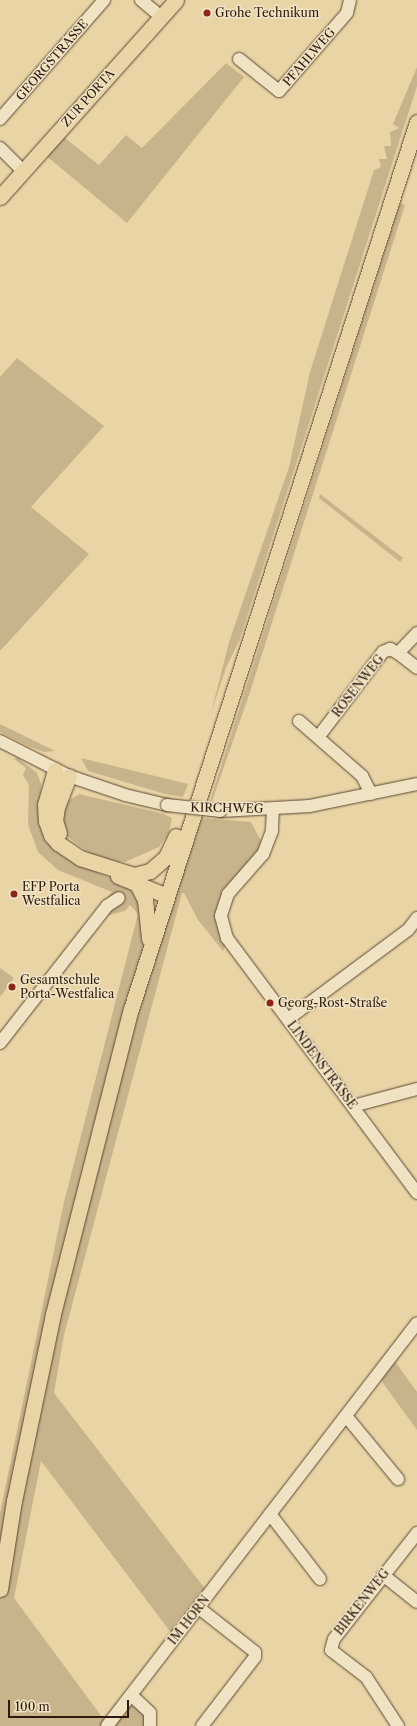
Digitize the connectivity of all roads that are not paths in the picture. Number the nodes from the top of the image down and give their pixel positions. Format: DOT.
graph roads {
  1 [pos="104,0"];
  2 [pos="141,0"];
  3 [pos="176,0"];
  4 [pos="350,0"];
  5 [pos="161,17"];
  6 [pos="239,59"];
  7 [pos="0,119"];
  8 [pos="417,122"];
  9 [pos="0,148"];
  10 [pos="23,171"];
  11 [pos="0,197"];
  12 [pos="417,633"];
  13 [pos="398,653"];
  14 [pos="417,668"];
  15 [pos="299,721"];
  16 [pos="322,732"];
  17 [pos="0,741"];
  18 [pos="55,770"];
  19 [pos="69,776"];
  20 [pos="417,784"];
  21 [pos="371,794"];
  22 [pos="195,803"];
  23 [pos="272,809"];
  24 [pos="68,850"];
  25 [pos="136,880"];
  26 [pos="167,890"];
  27 [pos="119,898"];
  28 [pos="417,918"];
  29 [pos="413,934"];
  30 [pos="150,944"];
  31 [pos="288,1019"];
  32 [pos="0,1043"];
  33 [pos="417,1090"];
  34 [pos="352,1106"];
  35 [pos="417,1193"];
  36 [pos="417,1323"];
  37 [pos="346,1416"];
  38 [pos="398,1479"];
  39 [pos="270,1514"];
  40 [pos="417,1533"];
  41 [pos="383,1575"];
  42 [pos="320,1579"];
  43 [pos="0,1589"];
  44 [pos="417,1602"];
  45 [pos="199,1608"];
  46 [pos="131,1695"];
  47 [pos="107,1726"];
  48 [pos="150,1726"];
  49 [pos="202,1726"];
  50 [pos="398,1726"];
  1 -- 7 [label="street, GEORGSTRASSE"];
  2 -- 5 [label="street"];
  3 -- 5 [label="main road, ZUR PORTA"];
  4 -- 6 [label="street, PFAHLWEG"];
  5 -- 10 [label="main road, ZUR PORTA"];
  8 -- 22 [label="main road"];
  9 -- 10 [label="street"];
  10 -- 11 [label="main road, ZUR PORTA"];
  12 -- 13 [label="street, ROSENWEG"];
  13 -- 14 [label="street, ROSENWEG"];
  13 -- 16 [label="street, ROSENWEG"];
  15 -- 21 [label="street"];
  17 -- 18 [label="street, KIRCHWEG"];
  18 -- 19 [label="street, KIRCHWEG"];
  18 -- 24 [label="main road"];
  19 -- 23 [label="street, KIRCHWEG, bridge"];
  19 -- 24 [label="main road"];
  20 -- 21 [label="street, KIRCHWEG"];
  21 -- 23 [label="street, KIRCHWEG"];
  22 -- 25 [label="main road"];
  22 -- 26 [label="main road"];
  23 -- 31 [label="street, LINDENSTRASSE"];
  24 -- 25 [label="main road"];
  25 -- 26 [label="main road"];
  25 -- 30 [label="main road"];
  26 -- 30 [label="main road"];
  27 -- 32 [label="street"];
  28 -- 29 [label="street"];
  29 -- 31 [label="street"];
  30 -- 43 [label="main road"];
  31 -- 34 [label="street, LINDENSTRASSE"];
  33 -- 34 [label="street"];
  34 -- 35 [label="street, LINDENSTRASSE"];
  36 -- 37 [label="street, IM HORN"];
  37 -- 38 [label="street"];
  37 -- 39 [label="street, IM HORN"];
  39 -- 42 [label="street"];
  39 -- 45 [label="street, IM HORN"];
  40 -- 41 [label="street, BIRKENWEG"];
  41 -- 44 [label="street"];
  41 -- 50 [label="street, BIRKENWEG"];
  45 -- 46 [label="street, IM HORN"];
  45 -- 49 [label="street"];
  46 -- 47 [label="street, IM HORN"];
  46 -- 48 [label="street"];
}
